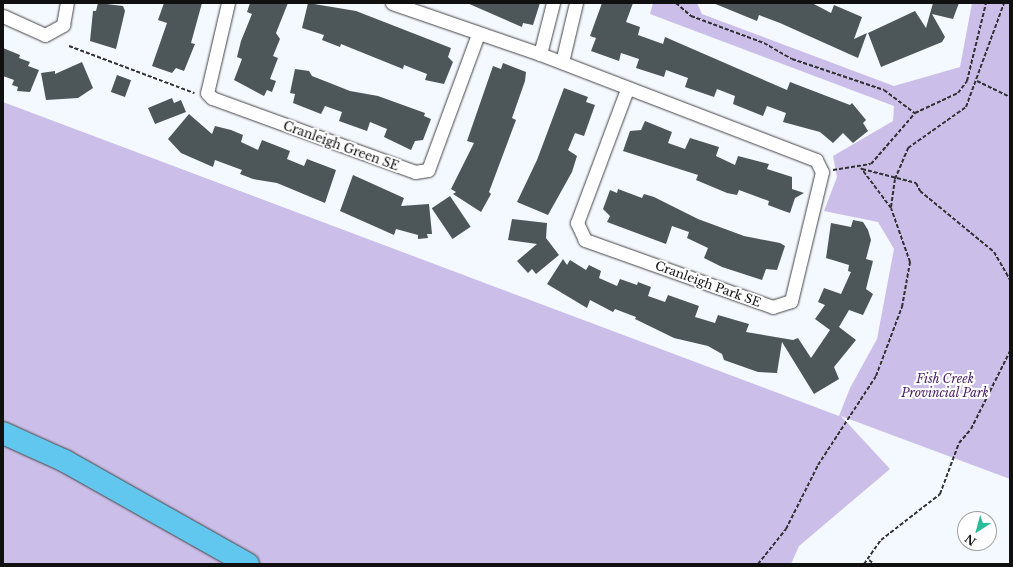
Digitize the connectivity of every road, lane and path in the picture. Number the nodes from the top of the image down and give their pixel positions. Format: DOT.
graph roads {
  1 [pos="67,3"];
  2 [pos="228,3"];
  3 [pos="392,3"];
  4 [pos="553,3"];
  5 [pos="576,3"];
  6 [pos="676,3"];
  7 [pos="986,3"];
  8 [pos="1004,3"];
  9 [pos="3,16"];
  10 [pos="478,34"];
  11 [pos="69,46"];
  12 [pos="540,54"];
  13 [pos="562,62"];
  14 [pos="977,80"];
  15 [pos="627,89"];
  16 [pos="195,94"];
  17 [pos="1010,97"];
  18 [pos="914,113"];
  19 [pos="861,168"];
  20 [pos="822,172"];
  21 [pos="895,179"];
  22 [pos="891,208"];
  23 [pos="1010,280"];
  24 [pos="1010,351"];
  25 [pos="3,434"];
  26 [pos="868,560"];
  27 [pos="248,564"];
  28 [pos="758,564"];
  29 [pos="864,564"];
  30 [pos="874,564"];
  1 -- 9 [label="street"];
  2 -- 10 [label="street, Cranleigh Green SE"];
  3 -- 10 [label="street"];
  4 -- 12 [label="street"];
  5 -- 13 [label="street"];
  6 -- 18 [label="path"];
  7 -- 18 [label="path"];
  8 -- 14 [label="path"];
  10 -- 12 [label="street"];
  11 -- 16 [label="path"];
  12 -- 13 [label="street"];
  13 -- 15 [label="street"];
  14 -- 17 [label="path"];
  14 -- 21 [label="path"];
  15 -- 20 [label="street"];
  15 -- 20 [label="street, Cranleigh Park SE"];
  18 -- 19 [label="path"];
  19 -- 20 [label="path"];
  19 -- 21 [label="path"];
  19 -- 22 [label="path"];
  21 -- 22 [label="path"];
  21 -- 23 [label="path"];
  22 -- 28 [label="path"];
  24 -- 26 [label="path"];
  25 -- 27 [label="highway"];
  26 -- 29 [label="path"];
  26 -- 30 [label="path"];
}
